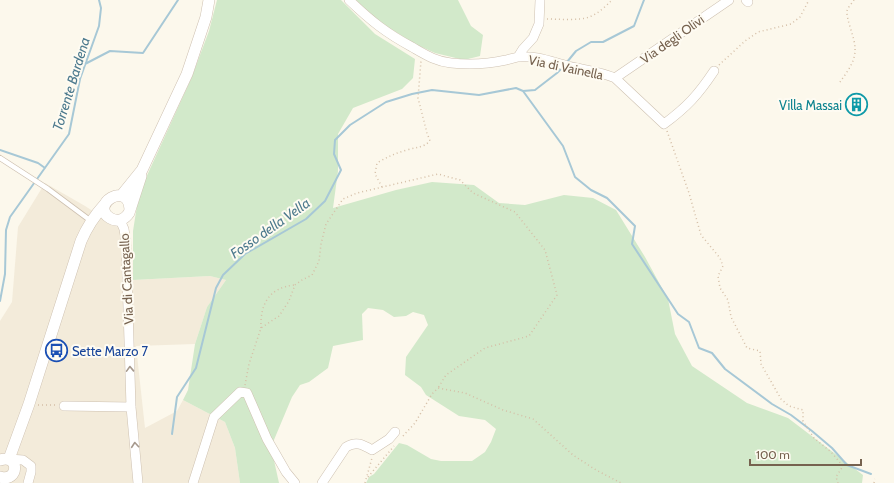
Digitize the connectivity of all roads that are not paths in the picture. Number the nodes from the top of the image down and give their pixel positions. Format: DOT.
graph roads {
  1 [pos="209,0"];
  2 [pos="350,0"];
  3 [pos="540,0"];
  4 [pos="729,0"];
  5 [pos="518,57"];
  6 [pos="714,71"];
  7 [pos="615,78"];
  8 [pos="0,158"];
  9 [pos="142,170"];
  10 [pos="121,196"];
  11 [pos="105,204"];
  12 [pos="130,209"];
  13 [pos="115,219"];
  14 [pos="92,220"];
  15 [pos="64,406"];
  16 [pos="132,408"];
  17 [pos="397,436"];
  18 [pos="4,460"];
  19 [pos="0,479"];
  20 [pos="28,483"];
  21 [pos="138,483"];
  22 [pos="192,483"];
  23 [pos="294,483"];
  24 [pos="322,483"];
  1 -- 9 [label="street"];
  2 -- 5 [label="street, Via di Vainella"];
  3 -- 5 [label="street"];
  4 -- 7 [label="street, Via degli Olivi"];
  5 -- 7 [label="street, Via di Vainella"];
  6 -- 7 [label="street, Via di Vainella"];
  8 -- 14 [label="lane"];
  9 -- 10 [label="street"];
  9 -- 12 [label="street"];
  10 -- 11 [label="street"];
  10 -- 12 [label="street"];
  11 -- 13 [label="street, Via di Cantagallo"];
  11 -- 14 [label="street"];
  12 -- 13 [label="street, Via di Cantagallo"];
  13 -- 14 [label="street"];
  16 -- 13 [label="street, Via di Cantagallo, one-way"];
  14 -- 18 [label="street"];
  15 -- 16 [label="street"];
  21 -- 16 [label="street, Via di Cantagallo, one-way"];
  17 -- 24 [label="street"];
  18 -- 19 [label="street"];
  18 -- 20 [label="street"];
  22 -- 23 [label="street"];
}
